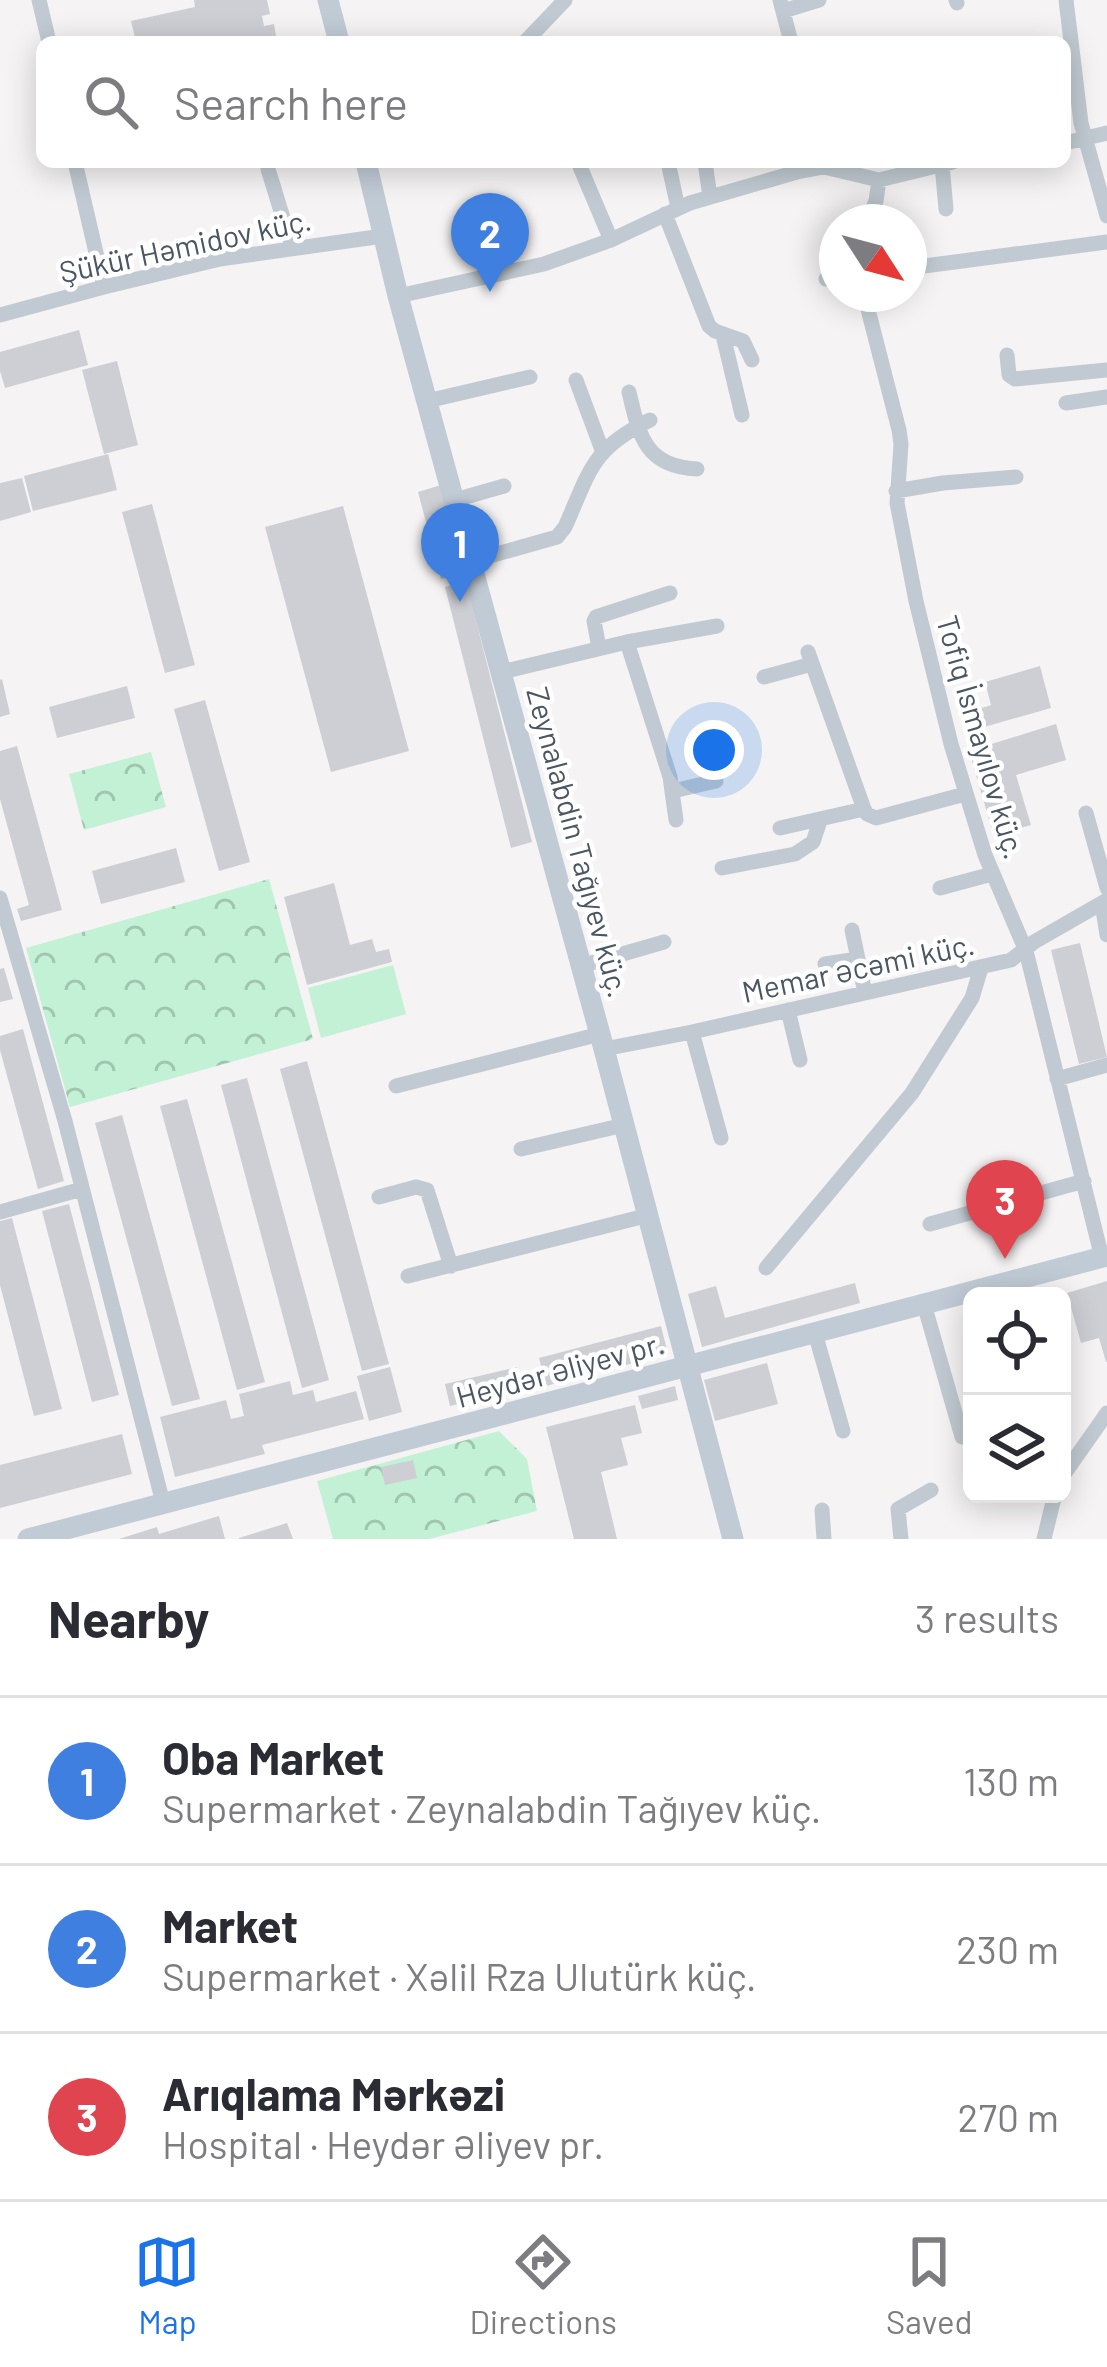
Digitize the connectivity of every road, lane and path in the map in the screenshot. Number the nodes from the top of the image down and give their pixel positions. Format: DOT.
graph roads {
  1 [pos="39,0"];
  2 [pos="328,0"];
  3 [pos="566,0"];
  4 [pos="819,0"];
  5 [pos="1066,0"];
  6 [pos="782,5"];
  7 [pos="48,36"];
  8 [pos="337,36"];
  9 [pos="531,36"];
  10 [pos="790,36"];
  11 [pos="1071,36"];
  12 [pos="1071,39"];
  13 [pos="1107,133"];
  14 [pos="1084,140"];
  15 [pos="1071,141"];
  16 [pos="76,168"];
  17 [pos="367,168"];
  18 [pos="581,168"];
  19 [pos="668,168"];
  20 [pos="706,168"];
  21 [pos="812,168"];
  22 [pos="835,168"];
  23 [pos="931,168"];
  24 [pos="948,168"];
  25 [pos="268,169"];
  26 [pos="879,180"];
  27 [pos="710,196"];
  28 [pos="875,204"];
  29 [pos="946,209"];
  30 [pos="672,211"];
  31 [pos="1107,216"];
  32 [pos="383,236"];
  33 [pos="611,239"];
  34 [pos="1107,242"];
  35 [pos="292,247"];
  36 [pos="927,266"];
  37 [pos="104,286"];
  38 [pos="398,296"];
  39 [pos="869,312"];
  40 [pos="0,315"];
  41 [pos="723,335"];
  42 [pos="1007,355"];
  43 [pos="752,360"];
  44 [pos="1107,370"];
  45 [pos="530,377"];
  46 [pos="576,380"];
  47 [pos="629,392"];
  48 [pos="1107,397"];
  49 [pos="428,401"];
  50 [pos="1066,404"];
  51 [pos="742,415"];
  52 [pos="643,423"];
  53 [pos="602,450"];
  54 [pos="697,469"];
  55 [pos="1016,477"];
  56 [pos="504,486"];
  57 [pos="896,491"];
  58 [pos="455,500"];
  59 [pos="472,561"];
  60 [pos="670,593"];
  61 [pos="716,626"];
  62 [pos="627,642"];
  63 [pos="598,648"];
  64 [pos="502,672"];
  65 [pos="764,677"];
  66 [pos="716,781"];
  67 [pos="674,791"];
  68 [pos="965,794"];
  69 [pos="864,809"];
  70 [pos="1086,813"];
  71 [pos="676,820"];
  72 [pos="820,820"];
  73 [pos="780,827"];
  74 [pos="722,868"];
  75 [pos="992,874"];
  76 [pos="940,888"];
  77 [pos="1105,897"];
  78 [pos="0,898"];
  79 [pos="852,930"];
  80 [pos="1107,935"];
  81 [pos="664,942"];
  82 [pos="1025,950"];
  83 [pos="858,959"];
  84 [pos="825,964"];
  85 [pos="581,966"];
  86 [pos="981,968"];
  87 [pos="865,993"];
  88 [pos="788,1010"];
  89 [pos="692,1032"];
  90 [pos="602,1041"];
  91 [pos="800,1060"];
  92 [pos="1107,1065"];
  93 [pos="1058,1079"];
  94 [pos="396,1086"];
  95 [pos="624,1124"];
  96 [pos="722,1138"];
  97 [pos="521,1149"];
  98 [pos="1084,1181"];
  99 [pos="82,1189"];
  100 [pos="379,1196"];
  101 [pos="0,1211"];
  102 [pos="649,1215"];
  103 [pos="930,1224"];
  104 [pos="1104,1257"];
  105 [pos="451,1266"];
  106 [pos="766,1268"];
  107 [pos="408,1276"];
  108 [pos="924,1304"];
  109 [pos="815,1333"];
  110 [pos="689,1366"];
  111 [pos="1107,1413"];
  112 [pos="843,1431"];
  113 [pos="962,1437"];
  114 [pos="1071,1461"];
  115 [pos="931,1490"];
  116 [pos="1052,1503"];
  117 [pos="163,1504"];
  118 [pos="822,1510"];
  119 [pos="28,1539"];
  120 [pos="733,1539"];
  121 [pos="824,1539"];
  122 [pos="901,1539"];
  123 [pos="1044,1539"];
  1 -- 7 [label="street"];
  2 -- 8 [label="street"];
  3 -- 9 [label="street"];
  4 -- 6 [label="street"];
  5 -- 11 [label="street"];
  6 -- 10 [label="street"];
  12 -- 14 [label="street"];
  13 -- 14 [label="street"];
  14 -- 15 [label="street"];
  14 -- 31 [label="street"];
  16 -- 37 [label="street"];
  17 -- 32 [label="street, Zeynalabdin Tağıyev küç."];
  18 -- 33 [label="street"];
  19 -- 30 [label="street"];
  20 -- 27 [label="street"];
  21 -- 27 [label="street"];
  22 -- 26 [label="street"];
  23 -- 26 [label="street"];
  24 -- 29 [label="street"];
  25 -- 35 [label="street"];
  26 -- 28 [label="street"];
  27 -- 30 [label="street"];
  30 -- 33 [label="street"];
  30 -- 41 [label="street"];
  32 -- 35 [label="street, Şükür Həmidov küç."];
  32 -- 38 [label="street, Zeynalabdin Tağıyev küç."];
  33 -- 38 [label="street"];
  34 -- 36 [label="street"];
  35 -- 37 [label="street, Şükür Həmidov küç."];
  37 -- 40 [label="street, Şükür Həmidov küç."];
  38 -- 49 [label="street, Zeynalabdin Tağıyev küç."];
  39 -- 57 [label="street, Tofiq İsmayılov küç."];
  41 -- 43 [label="street"];
  41 -- 51 [label="street"];
  42 -- 44 [label="street"];
  45 -- 49 [label="street"];
  46 -- 53 [label="street"];
  47 -- 52 [label="street"];
  48 -- 50 [label="street"];
  49 -- 58 [label="street, Zeynalabdin Tağıyev küç."];
  52 -- 53 [label="street"];
  52 -- 54 [label="street"];
  53 -- 59 [label="street"];
  55 -- 57 [label="street"];
  56 -- 58 [label="street"];
  57 -- 68 [label="street, Tofiq İsmayılov küç."];
  58 -- 59 [label="street, Zeynalabdin Tağıyev küç."];
  59 -- 64 [label="street, Zeynalabdin Tağıyev küç."];
  60 -- 63 [label="street"];
  61 -- 62 [label="street"];
  62 -- 63 [label="street"];
  62 -- 67 [label="street"];
  63 -- 64 [label="street"];
  64 -- 85 [label="street, Zeynalabdin Tağıyev küç."];
  65 -- 69 [label="street"];
  66 -- 67 [label="street"];
  67 -- 71 [label="street"];
  68 -- 69 [label="street"];
  68 -- 75 [label="street, Tofiq İsmayılov küç."];
  69 -- 72 [label="street"];
  70 -- 77 [label="street"];
  72 -- 73 [label="street"];
  72 -- 74 [label="street"];
  75 -- 76 [label="street"];
  75 -- 82 [label="street, Tofiq İsmayılov küç."];
  77 -- 80 [label="street"];
  77 -- 82 [label="street, Memar Əcəmi küç."];
  78 -- 99 [label="street"];
  79 -- 83 [label="street"];
  81 -- 85 [label="street"];
  82 -- 86 [label="street, Memar Əcəmi küç."];
  82 -- 93 [label="street, Tofiq İsmayılov küç."];
  83 -- 84 [label="street"];
  83 -- 87 [label="street"];
  85 -- 90 [label="street, Zeynalabdin Tağıyev küç."];
  86 -- 87 [label="street, Memar Əcəmi küç."];
  86 -- 106 [label="street"];
  87 -- 88 [label="street, Memar Əcəmi küç."];
  88 -- 89 [label="street, Memar Əcəmi küç."];
  88 -- 91 [label="street"];
  89 -- 90 [label="street, Memar Əcəmi küç."];
  89 -- 96 [label="street"];
  90 -- 94 [label="street, Memar Əcəmi küç."];
  90 -- 95 [label="street, Zeynalabdin Tağıyev küç."];
  92 -- 93 [label="street"];
  93 -- 98 [label="street, Tofiq İsmayılov küç."];
  95 -- 97 [label="street"];
  95 -- 102 [label="street, Zeynalabdin Tağıyev küç."];
  98 -- 103 [label="street"];
  98 -- 104 [label="street, Tofiq İsmayılov küç."];
  99 -- 101 [label="street"];
  99 -- 117 [label="street"];
  100 -- 105 [label="street"];
  102 -- 105 [label="street"];
  102 -- 110 [label="street, Zeynalabdin Tağıyev küç."];
  104 -- 108 [label="street, Heydər Əliyev pr."];
  105 -- 107 [label="street"];
  108 -- 109 [label="street, Heydər Əliyev pr."];
  108 -- 113 [label="street"];
  109 -- 110 [label="street, Heydər Əliyev pr."];
  109 -- 112 [label="street"];
  110 -- 117 [label="street, Heydər Əliyev pr."];
  110 -- 120 [label="street, Zeynalabdin Tağıyev küç."];
  111 -- 114 [label="street"];
  115 -- 122 [label="street"];
  116 -- 123 [label="street"];
  117 -- 119 [label="street, Heydər Əliyev pr."];
  118 -- 121 [label="street"];
}
